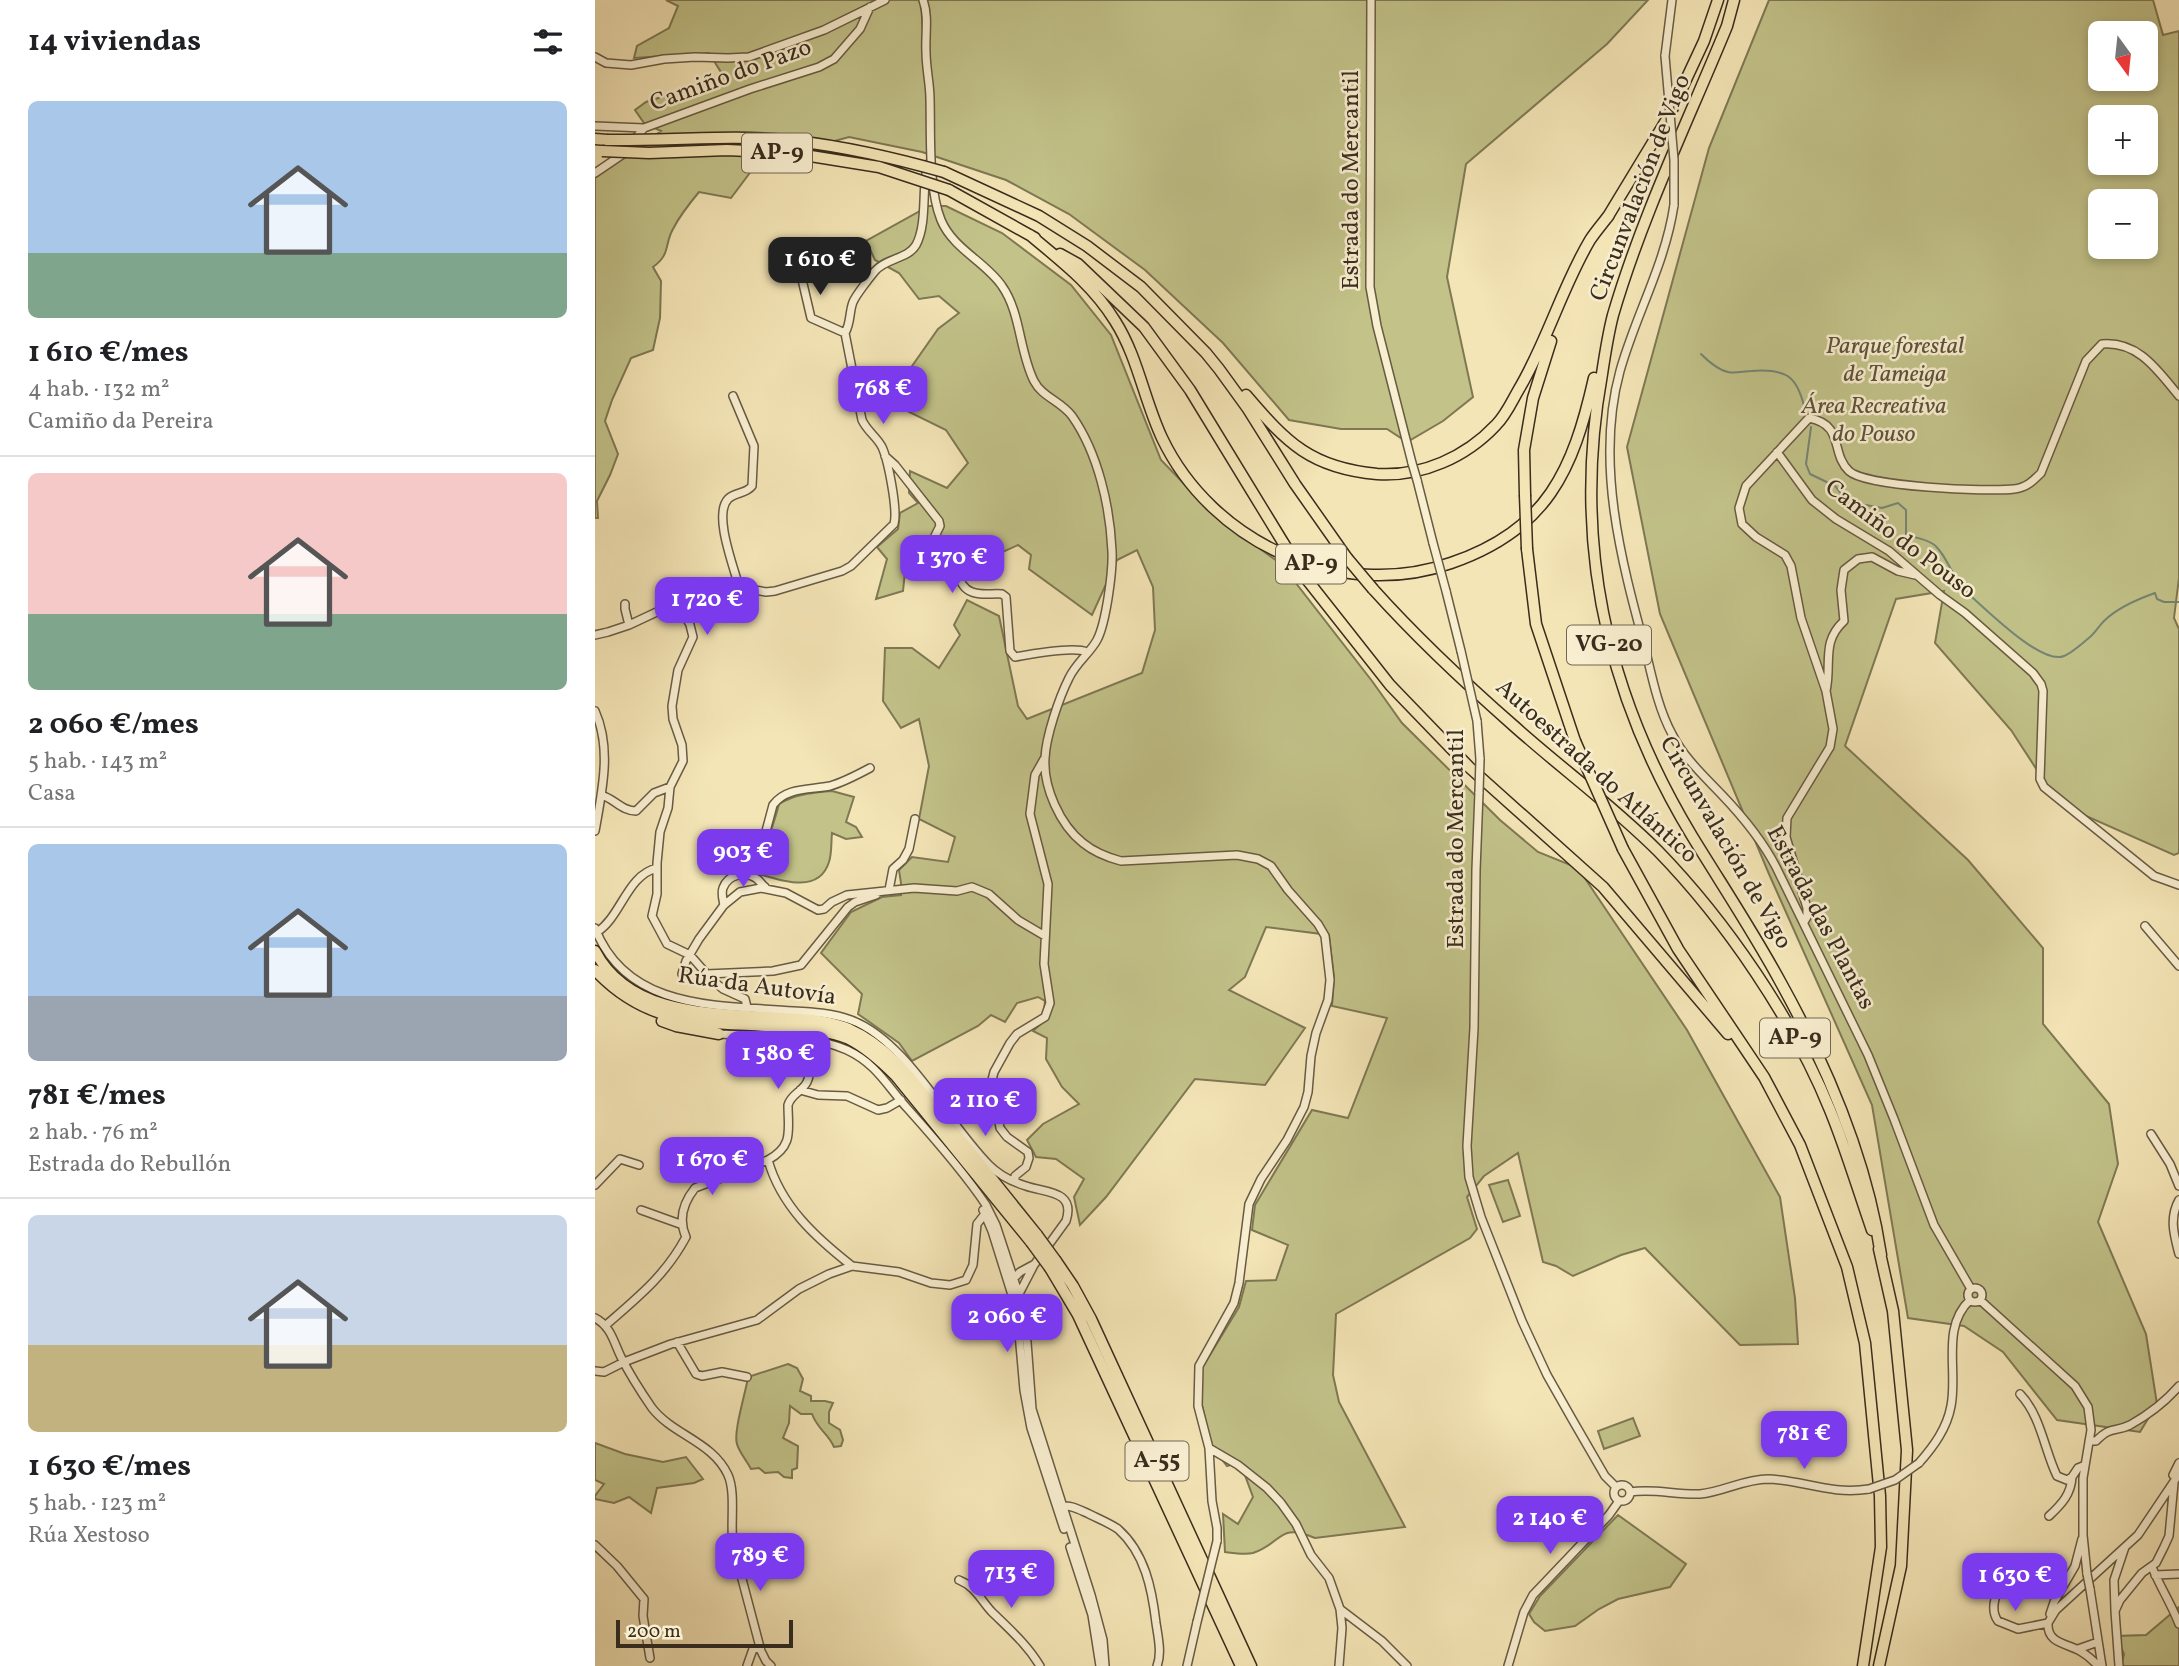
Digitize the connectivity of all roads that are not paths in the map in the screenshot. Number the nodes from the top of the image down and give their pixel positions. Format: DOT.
graph roads {
  1 [pos="885,0"];
  2 [pos="923,0"];
  3 [pos="1371,0"];
  4 [pos="1672,0"];
  5 [pos="1718,0"];
  6 [pos="1734,0"];
  7 [pos="870,7"];
  8 [pos="595,57"];
  9 [pos="595,126"];
  10 [pos="644,128"];
  11 [pos="601,140"];
  12 [pos="598,151"];
  13 [pos="931,155"];
  14 [pos="595,173"];
  15 [pos="1609,215"];
  16 [pos="1030,235"];
  17 [pos="796,258"];
  18 [pos="1610,330"];
  19 [pos="845,333"];
  20 [pos="1219,369"];
  21 [pos="733,396"];
  22 [pos="2179,396"];
  23 [pos="1777,452"];
  24 [pos="885,455"];
  25 [pos="1919,575"];
  26 [pos="739,586"];
  27 [pos="625,604"];
  28 [pos="679,604"];
  29 [pos="629,625"];
  30 [pos="595,635"];
  31 [pos="1087,652"];
  32 [pos="1826,691"];
  33 [pos="595,711"];
  34 [pos="595,719"];
  35 [pos="605,747"];
  36 [pos="1045,758"];
  37 [pos="870,768"];
  38 [pos="670,787"];
  39 [pos="601,795"];
  40 [pos="915,819"];
  41 [pos="595,831"];
  42 [pos="657,868"];
  43 [pos="740,874"];
  44 [pos="2179,878"];
  45 [pos="2179,885"];
  46 [pos="766,888"];
  47 [pos="889,890"];
  48 [pos="880,891"];
  49 [pos="724,905"];
  50 [pos="1804,922"];
  51 [pos="2145,926"];
  52 [pos="596,930"];
  53 [pos="1045,936"];
  54 [pos="1678,949"];
  55 [pos="595,951"];
  56 [pos="690,955"];
  57 [pos="2179,966"];
  58 [pos="595,970"];
  59 [pos="683,974"];
  60 [pos="706,974"];
  61 [pos="613,989"];
  62 [pos="747,1007"];
  63 [pos="719,1034"];
  64 [pos="811,1041"];
  65 [pos="907,1064"];
  66 [pos="1764,1077"];
  67 [pos="800,1090"];
  68 [pos="901,1100"];
  69 [pos="938,1107"];
  70 [pos="955,1133"];
  71 [pos="2151,1134"];
  72 [pos="974,1146"];
  73 [pos="768,1160"];
  74 [pos="639,1165"];
  75 [pos="1016,1177"];
  76 [pos="595,1185"];
  77 [pos="2179,1186"];
  78 [pos="2179,1200"];
  79 [pos="641,1210"];
  80 [pos="987,1211"];
  81 [pos="680,1224"];
  82 [pos="992,1231"];
  83 [pos="1034,1238"];
  84 [pos="2179,1254"];
  85 [pos="1881,1255"];
  86 [pos="1009,1265"];
  87 [pos="1053,1265"];
  88 [pos="852,1266"];
  89 [pos="1030,1267"];
  90 [pos="1013,1280"];
  91 [pos="1025,1280"];
  92 [pos="1971,1289"];
  93 [pos="1019,1295"];
  94 [pos="1970,1300"];
  95 [pos="1980,1300"];
  96 [pos="595,1318"];
  97 [pos="606,1325"];
  98 [pos="677,1342"];
  99 [pos="624,1362"];
  100 [pos="595,1371"];
  101 [pos="1023,1376"];
  102 [pos="747,1377"];
  103 [pos="2179,1386"];
  104 [pos="2020,1394"];
  105 [pos="2089,1441"];
  106 [pos="1209,1448"];
  107 [pos="2179,1463"];
  108 [pos="2083,1466"];
  109 [pos="2072,1477"];
  110 [pos="2176,1477"];
  111 [pos="1616,1487"];
  112 [pos="1630,1492"];
  113 [pos="1619,1501"];
  114 [pos="1060,1507"];
  115 [pos="2049,1516"];
  116 [pos="2083,1535"];
  117 [pos="2125,1548"];
  118 [pos="597,1551"];
  119 [pos="2153,1571"];
  120 [pos="2179,1574"];
  121 [pos="2008,1578"];
  122 [pos="960,1580"];
  123 [pos="1340,1609"];
  124 [pos="2115,1611"];
  125 [pos="2048,1621"];
  126 [pos="2179,1624"];
  127 [pos="2098,1642"];
  128 [pos="2088,1646"];
  129 [pos="761,1648"];
  130 [pos="2078,1649"];
  131 [pos="650,1658"];
  132 [pos="2097,1662"];
  133 [pos="747,1666"];
  134 [pos="771,1666"];
  135 [pos="1039,1666"];
  136 [pos="1103,1666"];
  137 [pos="1157,1666"];
  138 [pos="1187,1666"];
  139 [pos="1241,1666"];
  140 [pos="1251,1666"];
  141 [pos="1339,1666"];
  142 [pos="1407,1666"];
  143 [pos="1509,1666"];
  144 [pos="1863,1666"];
  145 [pos="1879,1666"];
  146 [pos="2119,1666"];
  1 -- 7 [label="street"];
  2 -- 13 [label="street"];
  3 -- 111 [label="street, Estrada do Mercantil, bridge"];
  4 -- 50 [label="street, Estrada das Plantas, bridge"];
  5 -- 15 [label="highway, Circunvalación de Vigo / VG-20"];
  6 -- 18 [label="highway, Circunvalación de Vigo / VG-20"];
  7 -- 8 [label="street"];
  7 -- 10 [label="street, Camiño do Pazo"];
  9 -- 10 [label="street"];
  10 -- 14 [label="street, Camiño do Pazo"];
  11 -- 20 [label="highway, Autoestrada do Atlántico / AP-9, bridge"];
  12 -- 16 [label="highway, AP-9, bridge"];
  13 -- 19 [label="street"];
  13 -- 31 [label="street"];
  15 -- 20 [label="highway, Autoestrada do Atlántico / AP-9"];
  15 -- 54 [label="highway, Circunvalación de Vigo / VG-20, bridge"];
  16 -- 18 [label="highway, AP-9"];
  16 -- 66 [label="highway, AP-9, bridge"];
  17 -- 19 [label="street"];
  18 -- 85 [label="highway, Circunvalación de Vigo / VG-20"];
  19 -- 24 [label="street"];
  20 -- 85 [label="highway, Autoestrada do Atlántico / AP-9, bridge"];
  21 -- 26 [label="street"];
  22 -- 23 [label="street"];
  23 -- 25 [label="street, Camiño do Pouso"];
  23 -- 32 [label="street"];
  24 -- 26 [label="street"];
  24 -- 31 [label="street"];
  25 -- 32 [label="street"];
  25 -- 45 [label="street, Camiño do Pouso"];
  26 -- 28 [label="street"];
  27 -- 29 [label="street"];
  28 -- 29 [label="street"];
  28 -- 38 [label="street"];
  29 -- 30 [label="street"];
  31 -- 36 [label="street"];
  32 -- 50 [label="street"];
  33 -- 35 [label="street"];
  34 -- 35 [label="street"];
  35 -- 39 [label="street"];
  36 -- 53 [label="street"];
  36 -- 106 [label="street"];
  37 -- 43 [label="street"];
  38 -- 39 [label="street"];
  38 -- 42 [label="street"];
  39 -- 41 [label="street"];
  40 -- 47 [label="street"];
  42 -- 52 [label="street, Rúa da Autovía"];
  42 -- 56 [label="street"];
  43 -- 46 [label="street"];
  43 -- 49 [label="street"];
  44 -- 45 [label="street"];
  46 -- 48 [label="street"];
  46 -- 49 [label="street"];
  47 -- 48 [label="street"];
  47 -- 53 [label="street"];
  48 -- 60 [label="street"];
  49 -- 56 [label="street"];
  50 -- 92 [label="street, Estrada das Plantas"];
  51 -- 57 [label="street"];
  52 -- 62 [label="street, Rúa da Autovía"];
  53 -- 75 [label="street"];
  54 -- 66 [label="highway, AP-9"];
  55 -- 69 [label="highway, A-55"];
  56 -- 59 [label="street"];
  56 -- 60 [label="street"];
  58 -- 61 [label="highway, A-55"];
  60 -- 62 [label="street"];
  61 -- 63 [label="highway"];
  61 -- 83 [label="highway, A-55"];
  62 -- 65 [label="street, Rúa da Autovía"];
  63 -- 64 [label="street"];
  64 -- 67 [label="street"];
  64 -- 68 [label="street"];
  65 -- 69 [label="highway"];
  66 -- 144 [label="highway, AP-9"];
  67 -- 68 [label="street"];
  67 -- 73 [label="street"];
  68 -- 80 [label="street"];
  69 -- 70 [label="highway, A-55"];
  69 -- 72 [label="street"];
  70 -- 72 [label="highway"];
  70 -- 83 [label="highway, A-55"];
  71 -- 77 [label="street"];
  72 -- 75 [label="street"];
  73 -- 81 [label="street"];
  73 -- 88 [label="street"];
  74 -- 76 [label="street"];
  75 -- 89 [label="street"];
  78 -- 84 [label="street"];
  79 -- 81 [label="street"];
  80 -- 82 [label="street"];
  80 -- 86 [label="street"];
  80 -- 88 [label="street"];
  81 -- 97 [label="street"];
  82 -- 90 [label="street"];
  82 -- 101 [label="street"];
  83 -- 87 [label="highway, A-55, bridge"];
  85 -- 145 [label="highway, Autoestrada do Atlántico / AP-9"];
  86 -- 89 [label="street"];
  86 -- 90 [label="street"];
  87 -- 139 [label="highway, A-55"];
  87 -- 140 [label="highway, A-55"];
  88 -- 98 [label="street"];
  89 -- 90 [label="street"];
  89 -- 91 [label="street"];
  90 -- 91 [label="street"];
  90 -- 93 [label="street"];
  90 -- 101 [label="street"];
  91 -- 93 [label="street"];
  92 -- 94 [label="street"];
  92 -- 95 [label="street"];
  93 -- 114 [label="street"];
  94 -- 95 [label="street"];
  94 -- 112 [label="street, bridge"];
  95 -- 105 [label="street"];
  96 -- 97 [label="street"];
  97 -- 99 [label="street"];
  98 -- 99 [label="street"];
  98 -- 102 [label="street"];
  99 -- 100 [label="street"];
  99 -- 129 [label="street"];
  101 -- 114 [label="street"];
  103 -- 105 [label="street"];
  104 -- 109 [label="street"];
  105 -- 108 [label="street"];
  106 -- 123 [label="street"];
  106 -- 138 [label="street, bridge"];
  107 -- 110 [label="street"];
  108 -- 109 [label="street"];
  108 -- 116 [label="street"];
  109 -- 115 [label="street"];
  110 -- 117 [label="street"];
  110 -- 119 [label="street"];
  111 -- 112 [label="street"];
  111 -- 113 [label="street"];
  112 -- 113 [label="street"];
  113 -- 143 [label="street"];
  114 -- 136 [label="street"];
  114 -- 137 [label="street"];
  116 -- 125 [label="street"];
  116 -- 127 [label="street, bridge"];
  117 -- 124 [label="street"];
  117 -- 125 [label="street"];
  118 -- 131 [label="street"];
  119 -- 120 [label="street"];
  119 -- 124 [label="street"];
  119 -- 126 [label="street"];
  121 -- 125 [label="street"];
  122 -- 135 [label="street"];
  123 -- 141 [label="street"];
  123 -- 142 [label="street"];
  124 -- 146 [label="street"];
  125 -- 130 [label="street"];
  127 -- 128 [label="street"];
  127 -- 132 [label="street"];
  128 -- 130 [label="street"];
  128 -- 132 [label="street"];
  129 -- 133 [label="street"];
  129 -- 134 [label="street"];
  130 -- 132 [label="street"];
}
